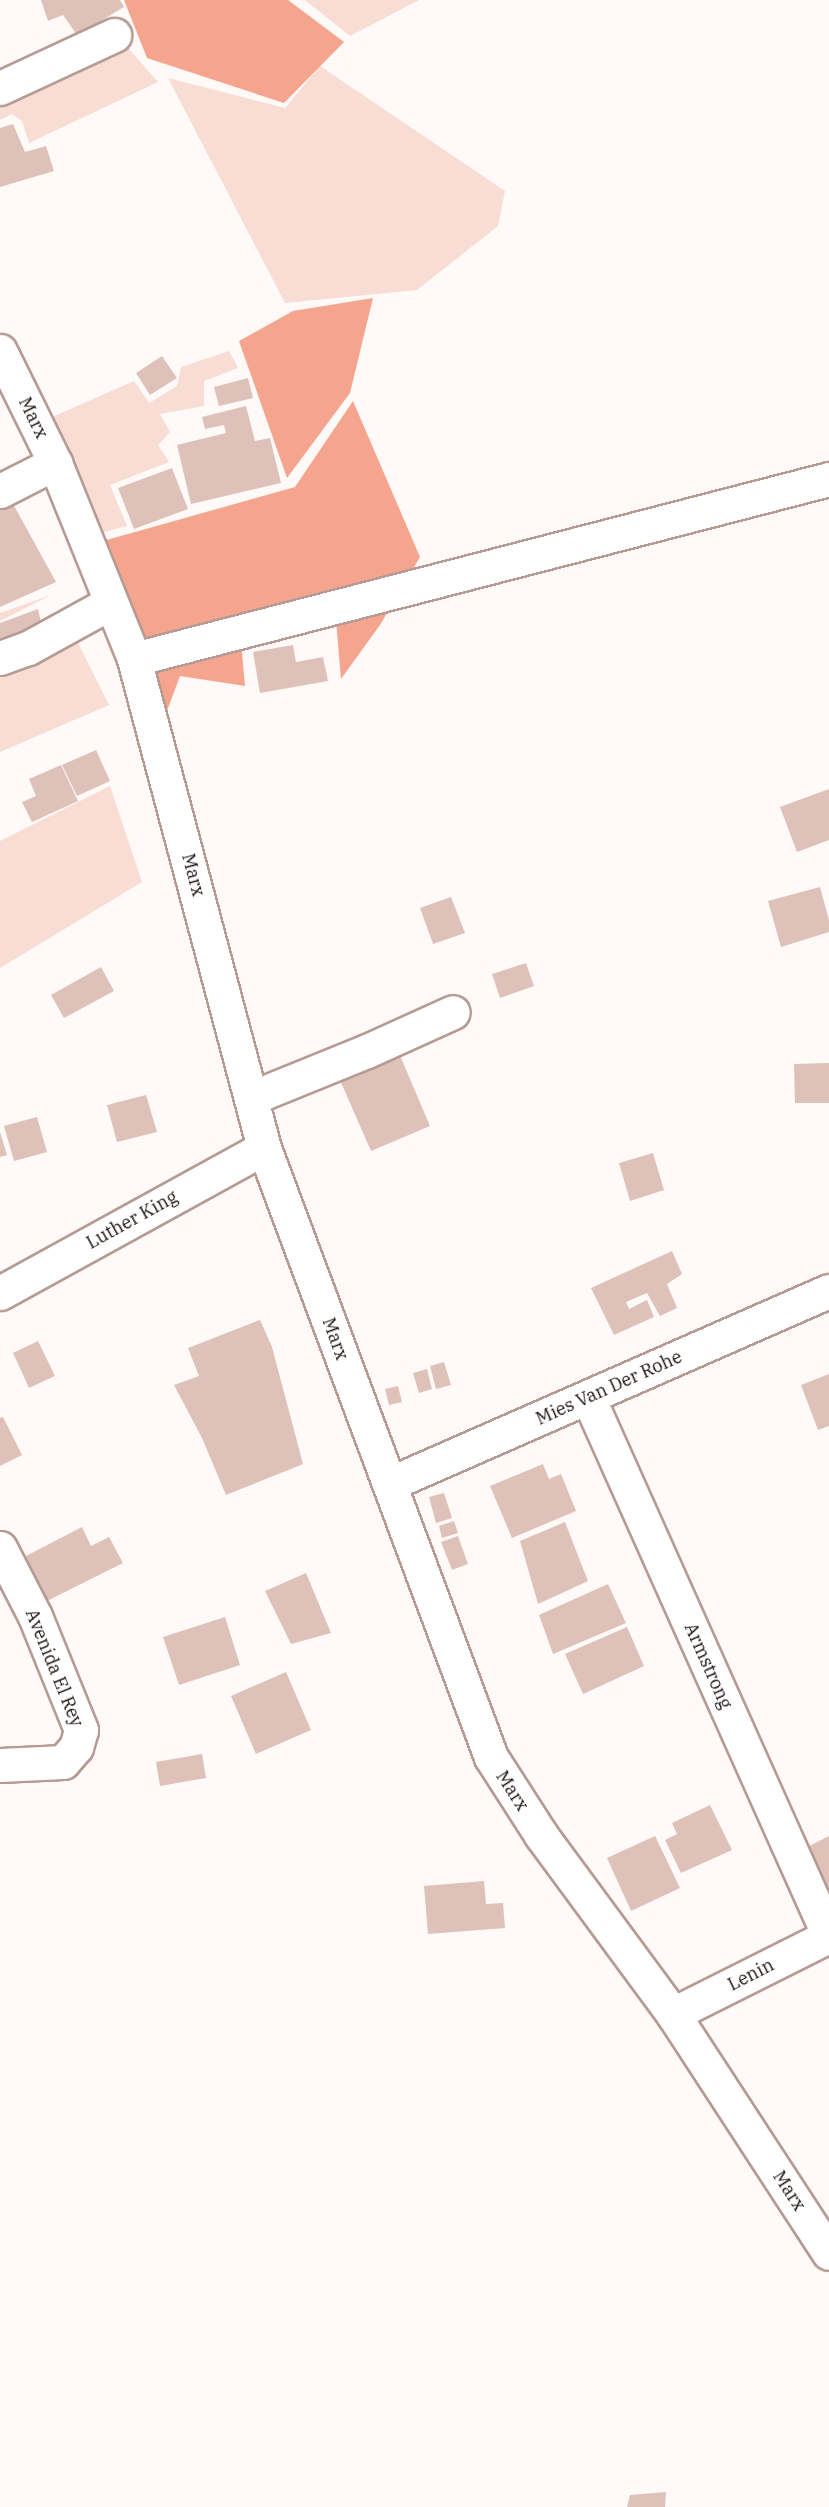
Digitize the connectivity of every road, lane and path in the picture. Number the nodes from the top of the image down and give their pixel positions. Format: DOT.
graph roads {
  1 [pos="114,35"];
  2 [pos="0,88"];
  3 [pos="0,351"];
  4 [pos="55,463"];
  5 [pos="829,479"];
  6 [pos="0,491"];
  7 [pos="111,603"];
  8 [pos="0,658"];
  9 [pos="134,659"];
  10 [pos="453,1012"];
  11 [pos="251,1098"];
  12 [pos="264,1148"];
  13 [pos="829,1291"];
  14 [pos="0,1293"];
  15 [pos="588,1397"];
  16 [pos="389,1484"];
  17 [pos="0,1548"];
  18 [pos="0,1765"];
  19 [pos="829,1936"];
  20 [pos="673,2014"];
  21 [pos="829,2253"];
  1 -- 2 [label="street"];
  3 -- 4 [label="street, Marx"];
  4 -- 6 [label="street"];
  4 -- 7 [label="street, Marx"];
  5 -- 9 [label="street"];
  7 -- 8 [label="street"];
  7 -- 9 [label="street, Marx"];
  9 -- 11 [label="street, Marx"];
  10 -- 11 [label="street"];
  11 -- 12 [label="street, Marx"];
  12 -- 14 [label="street, Luther King"];
  12 -- 16 [label="street, Marx"];
  13 -- 15 [label="street, Mies Van Der Rohe"];
  15 -- 16 [label="street, Mies Van Der Rohe"];
  15 -- 19 [label="street, Armstrong"];
  16 -- 20 [label="street, Marx"];
  17 -- 18 [label="street, Avenida El Rey"];
  19 -- 20 [label="street, Lenin"];
  20 -- 21 [label="street, Marx"];
}
